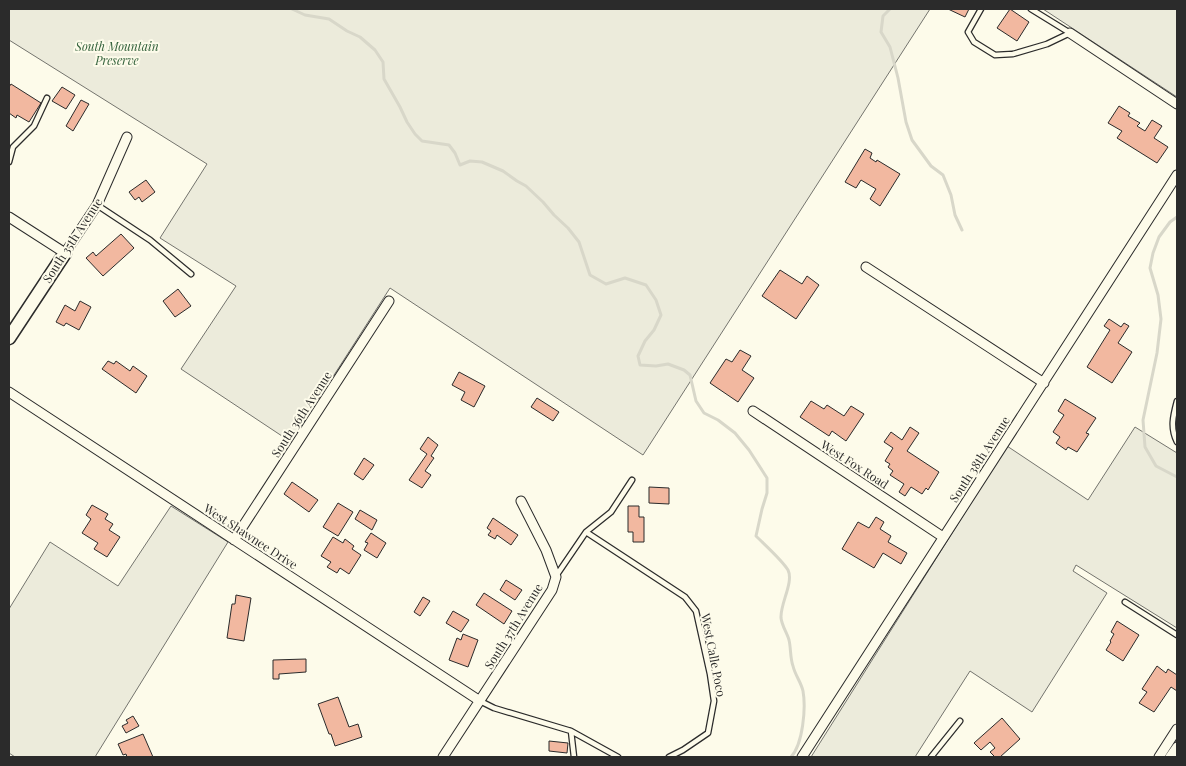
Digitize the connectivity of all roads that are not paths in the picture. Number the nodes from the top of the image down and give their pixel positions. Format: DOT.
graph roads {
  1 [pos="981,9"];
  2 [pos="1031,9"];
  3 [pos="1070,33"];
  4 [pos="48,98"];
  5 [pos="1177,104"];
  6 [pos="127,136"];
  7 [pos="9,141"];
  8 [pos="13,147"];
  9 [pos="9,162"];
  10 [pos="1177,175"];
  11 [pos="97,205"];
  12 [pos="9,217"];
  13 [pos="64,253"];
  14 [pos="866,267"];
  15 [pos="191,274"];
  16 [pos="389,301"];
  17 [pos="9,338"];
  18 [pos="1044,383"];
  19 [pos="9,392"];
  20 [pos="1177,401"];
  21 [pos="753,411"];
  22 [pos="1177,442"];
  23 [pos="632,480"];
  24 [pos="521,501"];
  25 [pos="586,532"];
  26 [pos="943,537"];
  27 [pos="234,540"];
  28 [pos="556,577"];
  29 [pos="1125,602"];
  30 [pos="1177,635"];
  31 [pos="480,701"];
  32 [pos="960,721"];
  33 [pos="1177,729"];
  34 [pos="570,731"];
  35 [pos="1177,747"];
  36 [pos="443,757"];
  37 [pos="574,757"];
  38 [pos="618,757"];
  39 [pos="669,757"];
  40 [pos="802,757"];
  41 [pos="931,757"];
  42 [pos="1159,757"];
  43 [pos="1170,757"];
  1 -- 3 [label="lane"];
  2 -- 3 [label="lane"];
  3 -- 5 [label="street"];
  4 -- 8 [label="lane"];
  6 -- 11 [label="street, South 35th Avenue"];
  7 -- 8 [label="lane"];
  8 -- 9 [label="lane"];
  10 -- 18 [label="street, South 38th Avenue"];
  11 -- 13 [label="street, South 35th Avenue"];
  11 -- 15 [label="lane"];
  12 -- 13 [label="street"];
  13 -- 17 [label="street, South 35th Avenue"];
  14 -- 18 [label="street"];
  16 -- 27 [label="street, South 36th Avenue"];
  18 -- 26 [label="street, South 38th Avenue"];
  19 -- 27 [label="street, West Shawnee Drive"];
  20 -- 22 [label="lane"];
  21 -- 26 [label="street, West Fox Road"];
  23 -- 25 [label="lane"];
  24 -- 28 [label="street, South 37th Avenue"];
  25 -- 28 [label="lane"];
  25 -- 39 [label="lane, West Calle Poco"];
  26 -- 40 [label="street, South 38th Avenue"];
  27 -- 31 [label="street, West Shawnee Drive"];
  28 -- 31 [label="street, South 37th Avenue"];
  29 -- 30 [label="lane"];
  31 -- 34 [label="lane"];
  31 -- 36 [label="street, South 37th Avenue"];
  32 -- 41 [label="lane"];
  33 -- 42 [label="street"];
  34 -- 37 [label="lane"];
  34 -- 38 [label="lane"];
  35 -- 43 [label="street"];
}
